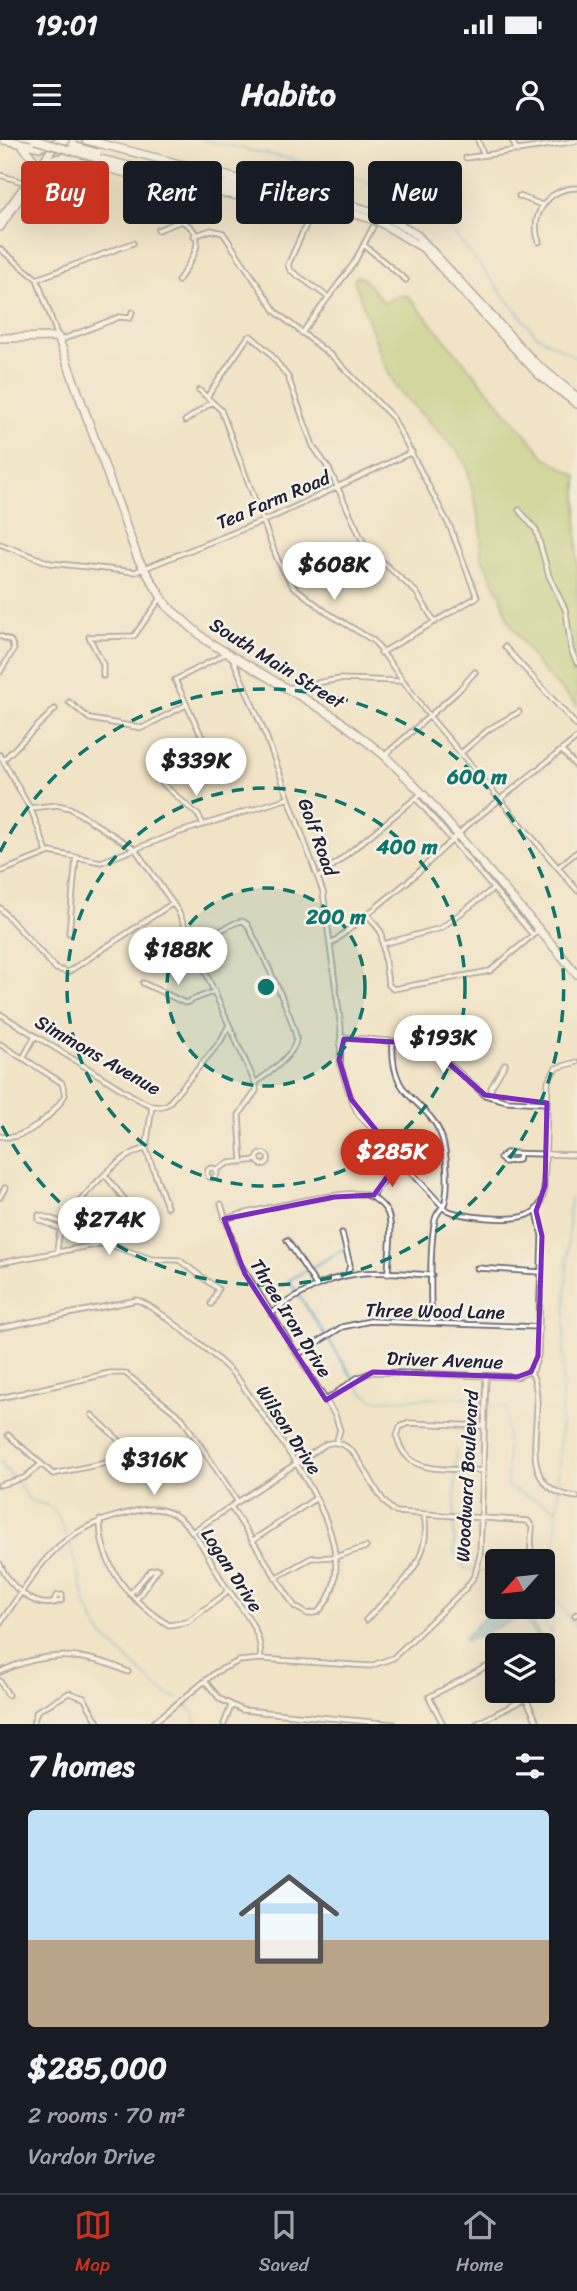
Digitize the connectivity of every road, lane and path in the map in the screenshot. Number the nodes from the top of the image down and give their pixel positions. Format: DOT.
graph roads {
  1 [pos="4,140"];
  2 [pos="34,140"];
  3 [pos="65,140"];
  4 [pos="86,140"];
  5 [pos="478,140"];
  6 [pos="512,140"];
  7 [pos="542,140"];
  8 [pos="56,141"];
  9 [pos="575,141"];
  10 [pos="21,145"];
  11 [pos="542,147"];
  12 [pos="517,150"];
  13 [pos="97,155"];
  14 [pos="483,155"];
  15 [pos="66,157"];
  16 [pos="466,158"];
  17 [pos="32,161"];
  18 [pos="45,161"];
  19 [pos="0,175"];
  20 [pos="236,179"];
  21 [pos="21,182"];
  22 [pos="236,184"];
  23 [pos="577,188"];
  24 [pos="21,189"];
  25 [pos="236,190"];
  26 [pos="21,195"];
  27 [pos="236,195"];
  28 [pos="519,196"];
  29 [pos="542,205"];
  30 [pos="354,208"];
  31 [pos="354,214"];
  32 [pos="0,220"];
  33 [pos="306,224"];
  34 [pos="0,227"];
  35 [pos="373,227"];
  36 [pos="158,230"];
  37 [pos="194,236"];
  38 [pos="540,242"];
  39 [pos="133,243"];
  40 [pos="364,245"];
  41 [pos="425,246"];
  42 [pos="0,250"];
  43 [pos="37,279"];
  44 [pos="406,279"];
  45 [pos="178,281"];
  46 [pos="328,298"];
  47 [pos="132,312"];
  48 [pos="302,333"];
  49 [pos="0,338"];
  50 [pos="59,339"];
  51 [pos="199,390"];
  52 [pos="207,397"];
  53 [pos="577,397"];
  54 [pos="212,402"];
  55 [pos="577,404"];
  56 [pos="185,421"];
  57 [pos="412,452"];
  58 [pos="338,487"];
  59 [pos="519,510"];
  60 [pos="264,521"];
  61 [pos="0,544"];
  62 [pos="142,569"];
  63 [pos="161,598"];
  64 [pos="435,622"];
  65 [pos="0,636"];
  66 [pos="505,647"];
  67 [pos="382,653"];
  68 [pos="230,654"];
  69 [pos="577,663"];
  70 [pos="0,672"];
  71 [pos="475,672"];
  72 [pos="103,676"];
  73 [pos="400,681"];
  74 [pos="287,688"];
  75 [pos="69,702"];
  76 [pos="186,705"];
  77 [pos="55,709"];
  78 [pos="519,712"];
  79 [pos="429,716"];
  80 [pos="577,726"];
  81 [pos="202,737"];
  82 [pos="577,738"];
  83 [pos="562,751"];
  84 [pos="461,753"];
  85 [pos="0,755"];
  86 [pos="384,755"];
  87 [pos="3,760"];
  88 [pos="577,767"];
  89 [pos="163,784"];
  90 [pos="419,796"];
  91 [pos="289,798"];
  92 [pos="500,800"];
  93 [pos="30,808"];
  94 [pos="203,824"];
  95 [pos="455,839"];
  96 [pos="135,849"];
  97 [pos="47,852"];
  98 [pos="577,852"];
  99 [pos="76,858"];
  100 [pos="558,867"];
  101 [pos="0,872"];
  102 [pos="318,878"];
  103 [pos="493,889"];
  104 [pos="577,890"];
  105 [pos="173,903"];
  106 [pos="0,908"];
  107 [pos="368,915"];
  108 [pos="69,933"];
  109 [pos="536,933"];
  110 [pos="194,944"];
  111 [pos="331,944"];
  112 [pos="383,944"];
  113 [pos="577,974"];
  114 [pos="143,983"];
  115 [pos="215,991"];
  116 [pos="0,1014"];
  117 [pos="229,1025"];
  118 [pos="463,1030"];
  119 [pos="35,1036"];
  120 [pos="341,1037"];
  121 [pos="393,1041"];
  122 [pos="0,1044"];
  123 [pos="440,1052"];
  124 [pos="23,1058"];
  125 [pos="577,1062"];
  126 [pos="505,1065"];
  127 [pos="256,1086"];
  128 [pos="491,1097"];
  129 [pos="547,1103"];
  130 [pos="152,1106"];
  131 [pos="0,1136"];
  132 [pos="146,1149"];
  133 [pos="519,1155"];
  134 [pos="546,1156"];
  135 [pos="577,1156"];
  136 [pos="258,1160"];
  137 [pos="242,1162"];
  138 [pos="405,1166"];
  139 [pos="216,1170"];
  140 [pos="105,1175"];
  141 [pos="5,1188"];
  142 [pos="371,1196"];
  143 [pos="0,1197"];
  144 [pos="221,1204"];
  145 [pos="167,1207"];
  146 [pos="443,1208"];
  147 [pos="536,1210"];
  148 [pos="127,1214"];
  149 [pos="224,1219"];
  150 [pos="64,1223"];
  151 [pos="61,1229"];
  152 [pos="342,1233"];
  153 [pos="287,1240"];
  154 [pos="57,1252"];
  155 [pos="0,1263"];
  156 [pos="477,1268"];
  157 [pos="541,1272"];
  158 [pos="348,1273"];
  159 [pos="388,1274"];
  160 [pos="433,1275"];
  161 [pos="316,1285"];
  162 [pos="211,1304"];
  163 [pos="271,1315"];
  164 [pos="432,1322"];
  165 [pos="539,1326"];
  166 [pos="0,1328"];
  167 [pos="297,1356"];
  168 [pos="531,1371"];
  169 [pos="486,1376"];
  170 [pos="0,1398"];
  171 [pos="326,1400"];
  172 [pos="92,1415"];
  173 [pos="484,1426"];
  174 [pos="8,1435"];
  175 [pos="336,1443"];
  176 [pos="130,1458"];
  177 [pos="145,1460"];
  178 [pos="40,1465"];
  179 [pos="295,1465"];
  180 [pos="482,1471"];
  181 [pos="0,1485"];
  182 [pos="577,1497"];
  183 [pos="316,1498"];
  184 [pos="238,1502"];
  185 [pos="231,1507"];
  186 [pos="424,1515"];
  187 [pos="481,1519"];
  188 [pos="100,1520"];
  189 [pos="192,1532"];
  190 [pos="252,1541"];
  191 [pos="366,1547"];
  192 [pos="530,1549"];
  193 [pos="335,1557"];
  194 [pos="0,1564"];
  195 [pos="275,1578"];
  196 [pos="228,1589"];
  197 [pos="22,1592"];
  198 [pos="130,1594"];
  199 [pos="136,1600"];
  200 [pos="53,1603"];
  201 [pos="366,1620"];
  202 [pos="0,1623"];
  203 [pos="260,1658"];
  204 [pos="485,1667"];
  205 [pos="0,1672"];
  206 [pos="128,1672"];
  207 [pos="0,1681"];
  208 [pos="205,1681"];
  209 [pos="8,1695"];
  210 [pos="518,1703"];
  211 [pos="528,1703"];
  212 [pos="231,1706"];
  213 [pos="33,1724"];
  214 [pos="99,1724"];
  215 [pos="152,1724"];
  216 [pos="224,1724"];
  217 [pos="394,1724"];
  218 [pos="443,1724"];
  219 [pos="476,1724"];
  220 [pos="538,1724"];
  1 -- 10 [label="main road"];
  2 -- 13 [label="main road, bridge"];
  3 -- 8 [label="main road"];
  4 -- 20 [label="main road"];
  5 -- 14 [label="street"];
  6 -- 12 [label="street"];
  7 -- 11 [label="street"];
  8 -- 10 [label="main road"];
  8 -- 13 [label="main road, bridge"];
  8 -- 15 [label="main road"];
  8 -- 18 [label="main road"];
  9 -- 11 [label="street"];
  10 -- 17 [label="main road"];
  11 -- 12 [label="street"];
  12 -- 14 [label="street"];
  13 -- 22 [label="main road"];
  13 -- 25 [label="main road"];
  14 -- 16 [label="street"];
  15 -- 18 [label="main road"];
  15 -- 27 [label="main road"];
  19 -- 21 [label="street"];
  23 -- 29 [label="street"];
  24 -- 32 [label="main road"];
  26 -- 34 [label="main road"];
  28 -- 29 [label="street"];
  29 -- 38 [label="street"];
  30 -- 41 [label="main road"];
  31 -- 41 [label="main road"];
  33 -- 46 [label="street"];
  35 -- 40 [label="street"];
  36 -- 37 [label="street"];
  37 -- 45 [label="street"];
  37 -- 48 [label="street"];
  39 -- 43 [label="street"];
  40 -- 44 [label="street"];
  40 -- 46 [label="street"];
  41 -- 53 [label="main road"];
  41 -- 55 [label="main road"];
  42 -- 43 [label="street"];
  43 -- 50 [label="street"];
  46 -- 48 [label="street"];
  47 -- 50 [label="street"];
  48 -- 57 [label="street"];
  49 -- 50 [label="main road"];
  50 -- 62 [label="main road, South Main Street"];
  51 -- 52 [label="street"];
  52 -- 54 [label="street"];
  52 -- 58 [label="street"];
  54 -- 56 [label="street"];
  54 -- 60 [label="street"];
  57 -- 58 [label="street, Tea Farm Road"];
  57 -- 64 [label="street"];
  58 -- 60 [label="street, Tea Farm Road"];
  58 -- 64 [label="street"];
  59 -- 69 [label="street"];
  60 -- 62 [label="street, Tea Farm Road"];
  60 -- 67 [label="street"];
  61 -- 62 [label="street, Tea Farm Road"];
  62 -- 63 [label="main road, South Main Street"];
  63 -- 68 [label="main road, South Main Street"];
  63 -- 72 [label="street"];
  64 -- 67 [label="street"];
  65 -- 70 [label="street"];
  66 -- 80 [label="street"];
  67 -- 73 [label="street"];
  68 -- 74 [label="main road, South Main Street"];
  68 -- 76 [label="street"];
  68 -- 91 [label="street, Golf Road"];
  71 -- 79 [label="street"];
  73 -- 74 [label="street"];
  73 -- 79 [label="street"];
  74 -- 86 [label="main road, South Main Street"];
  75 -- 76 [label="street"];
  76 -- 81 [label="street"];
  77 -- 87 [label="street"];
  78 -- 84 [label="street"];
  79 -- 84 [label="street"];
  79 -- 86 [label="street"];
  82 -- 83 [label="street"];
  83 -- 88 [label="street"];
  83 -- 92 [label="street"];
  84 -- 92 [label="street"];
  85 -- 87 [label="street"];
  86 -- 90 [label="main road, South Main Street"];
  87 -- 93 [label="street"];
  89 -- 94 [label="street"];
  90 -- 95 [label="main road, South Main Street"];
  90 -- 102 [label="street"];
  91 -- 94 [label="street"];
  91 -- 102 [label="street, Golf Road"];
  92 -- 95 [label="street"];
  92 -- 100 [label="street"];
  93 -- 96 [label="street"];
  93 -- 97 [label="street"];
  94 -- 96 [label="street"];
  95 -- 103 [label="street"];
  95 -- 107 [label="street"];
  95 -- 109 [label="main road, South Main Street"];
  96 -- 99 [label="street"];
  96 -- 105 [label="street"];
  97 -- 99 [label="street"];
  97 -- 101 [label="street"];
  98 -- 100 [label="street"];
  99 -- 108 [label="street"];
  100 -- 104 [label="street"];
  102 -- 111 [label="street, Golf Road"];
  103 -- 109 [label="street"];
  103 -- 112 [label="street"];
  105 -- 106 [label="street"];
  105 -- 110 [label="street"];
  107 -- 111 [label="street"];
  107 -- 112 [label="street"];
  109 -- 112 [label="street"];
  109 -- 113 [label="main road, South Main Street"];
  110 -- 115 [label="street"];
  110 -- 127 [label="street"];
  111 -- 120 [label="street, Golf Road"];
  114 -- 115 [label="street"];
  115 -- 117 [label="street"];
  116 -- 119 [label="street, Simmons Avenue"];
  117 -- 127 [label="street"];
  117 -- 130 [label="street, Simmons Avenue"];
  118 -- 123 [label="street"];
  119 -- 124 [label="street"];
  119 -- 130 [label="street, Simmons Avenue"];
  120 -- 121 [label="street"];
  120 -- 138 [label="street, Golf Road"];
  121 -- 123 [label="street"];
  121 -- 146 [label="street"];
  122 -- 124 [label="street"];
  123 -- 128 [label="street"];
  124 -- 131 [label="street"];
  125 -- 129 [label="street"];
  126 -- 128 [label="street"];
  127 -- 137 [label="street"];
  128 -- 129 [label="street"];
  129 -- 134 [label="street"];
  130 -- 132 [label="street"];
  132 -- 140 [label="street"];
  132 -- 145 [label="street"];
  133 -- 133 [label="street"];
  133 -- 134 [label="street"];
  134 -- 135 [label="street"];
  134 -- 147 [label="street"];
  136 -- 137 [label="street"];
  137 -- 139 [label="street"];
  138 -- 142 [label="street"];
  138 -- 146 [label="street, Golf Road"];
  140 -- 148 [label="street"];
  140 -- 150 [label="street"];
  141 -- 143 [label="street"];
  142 -- 149 [label="street"];
  142 -- 159 [label="street"];
  144 -- 149 [label="street, Three Iron Drive"];
  146 -- 147 [label="street"];
  146 -- 160 [label="street"];
  147 -- 157 [label="street, Driver Avenue"];
  149 -- 163 [label="street, Three Iron Drive"];
  150 -- 151 [label="street"];
  150 -- 151 [label="street"];
  151 -- 154 [label="street"];
  152 -- 158 [label="street"];
  153 -- 161 [label="street"];
  154 -- 155 [label="street"];
  154 -- 162 [label="street"];
  156 -- 157 [label="street"];
  157 -- 165 [label="street, Driver Avenue"];
  158 -- 159 [label="street"];
  158 -- 161 [label="street"];
  159 -- 160 [label="street"];
  160 -- 164 [label="street"];
  161 -- 163 [label="street"];
  163 -- 167 [label="street, Three Iron Drive"];
  164 -- 165 [label="street, Three Wood Lane"];
  164 -- 167 [label="street, Three Wood Lane"];
  165 -- 168 [label="street, Driver Avenue"];
  166 -- 179 [label="street, Wilson Drive"];
  167 -- 171 [label="street, Three Iron Drive"];
  168 -- 169 [label="street, Driver Avenue"];
  168 -- 182 [label="street"];
  169 -- 171 [label="street, Driver Avenue"];
  169 -- 173 [label="street, Woodward Boulevard"];
  170 -- 184 [label="street"];
  171 -- 175 [label="street, Three Iron Drive"];
  172 -- 176 [label="street"];
  173 -- 180 [label="street, Woodward Boulevard"];
  173 -- 180 [label="street"];
  174 -- 178 [label="street"];
  175 -- 179 [label="street"];
  175 -- 186 [label="street"];
  176 -- 177 [label="street"];
  176 -- 178 [label="street"];
  178 -- 181 [label="street"];
  179 -- 183 [label="street, Wilson Drive"];
  179 -- 184 [label="street"];
  180 -- 187 [label="street, Woodward Boulevard"];
  183 -- 190 [label="street"];
  183 -- 193 [label="street, Wilson Drive"];
  184 -- 185 [label="street"];
  185 -- 189 [label="street"];
  185 -- 190 [label="street, Wilson Drive"];
  186 -- 187 [label="street"];
  186 -- 201 [label="street"];
  187 -- 192 [label="street"];
  187 -- 203 [label="street, Woodward Boulevard"];
  188 -- 189 [label="street, Logan Drive"];
  188 -- 197 [label="street, Logan Drive"];
  188 -- 198 [label="street"];
  189 -- 196 [label="street, Logan Drive"];
  190 -- 195 [label="street, Wilson Drive"];
  191 -- 193 [label="street"];
  193 -- 195 [label="street"];
  193 -- 195 [label="street, Wilson Drive"];
  194 -- 197 [label="street"];
  196 -- 199 [label="street"];
  196 -- 203 [label="street, Logan Drive"];
  197 -- 200 [label="street"];
  197 -- 202 [label="street, Logan Drive"];
  198 -- 199 [label="street"];
  198 -- 199 [label="street"];
  203 -- 208 [label="street, Woodward Boulevard"];
  204 -- 218 [label="street"];
  205 -- 206 [label="street"];
  207 -- 209 [label="street"];
  208 -- 212 [label="street"];
  208 -- 215 [label="street, Woodward Boulevard"];
  210 -- 219 [label="street"];
  211 -- 220 [label="street"];
  212 -- 216 [label="street"];
  212 -- 217 [label="street"];
  213 -- 214 [label="street"];
}
